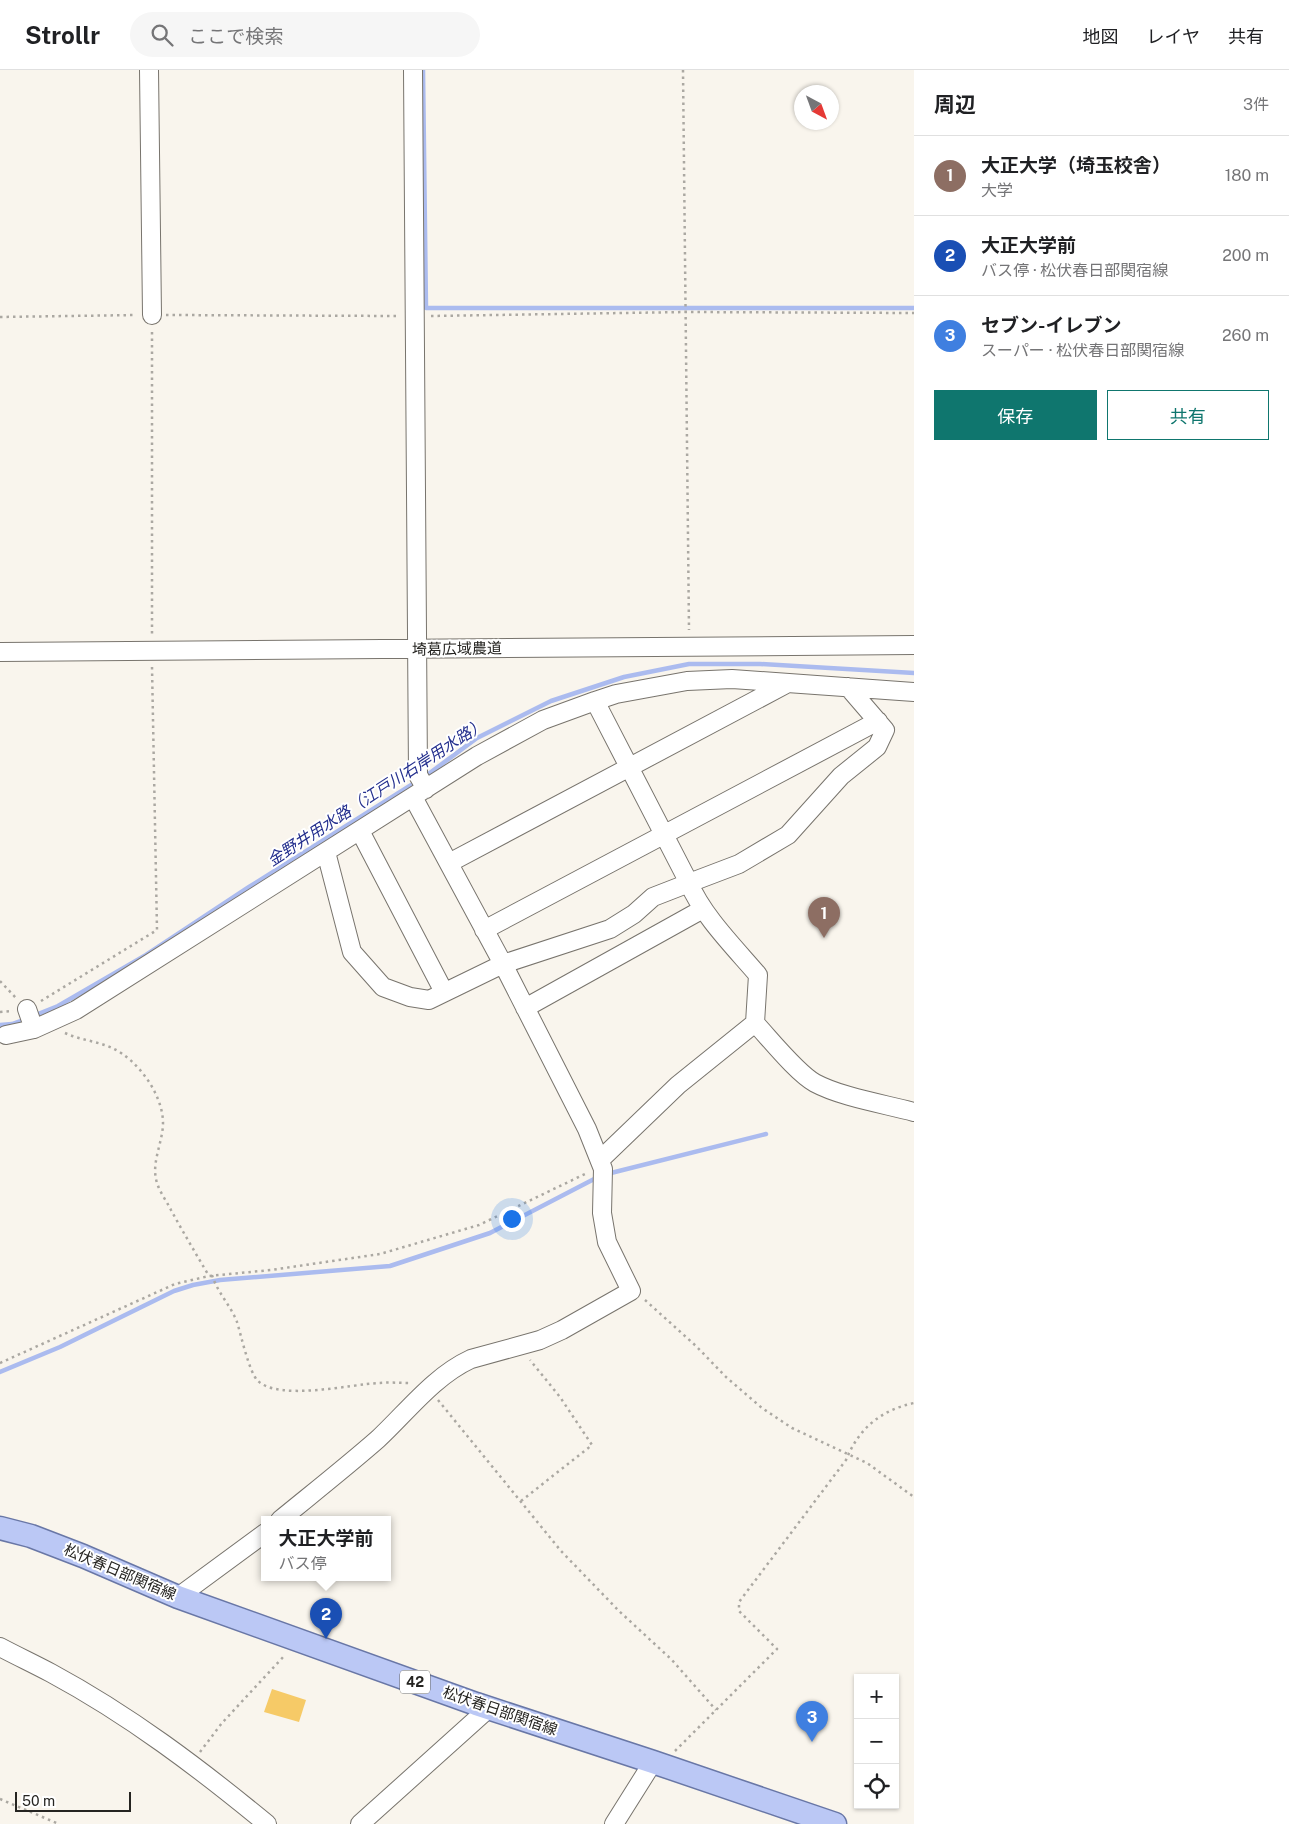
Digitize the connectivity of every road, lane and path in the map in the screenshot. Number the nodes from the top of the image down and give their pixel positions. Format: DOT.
graph roads {
  1 [pos="149,70"];
  2 [pos="414,70"];
  3 [pos="684,70"];
  4 [pos="686,312"];
  5 [pos="914,312"];
  6 [pos="152,315"];
  7 [pos="0,317"];
  8 [pos="914,645"];
  9 [pos="689,647"];
  10 [pos="417,650"];
  11 [pos="152,651"];
  12 [pos="0,652"];
  13 [pos="788,683"];
  14 [pos="848,687"];
  15 [pos="914,692"];
  16 [pos="595,701"];
  17 [pos="878,721"];
  18 [pos="629,768"];
  19 [pos="419,787"];
  20 [pos="360,831"];
  21 [pos="665,835"];
  22 [pos="326,852"];
  23 [pos="449,863"];
  24 [pos="689,883"];
  25 [pos="703,908"];
  26 [pos="484,930"];
  27 [pos="503,964"];
  28 [pos="0,981"];
  29 [pos="444,992"];
  30 [pos="525,1008"];
  31 [pos="28,1009"];
  32 [pos="755,1023"];
  33 [pos="41,1026"];
  34 [pos="6,1035"];
  35 [pos="914,1112"];
  36 [pos="602,1170"];
  37 [pos="210,1275"];
  38 [pos="631,1291"];
  39 [pos="520,1346"];
  40 [pos="0,1363"];
  41 [pos="430,1388"];
  42 [pos="914,1403"];
  43 [pos="914,1496"];
  44 [pos="521,1501"];
  45 [pos="285,1516"];
  46 [pos="0,1528"];
  47 [pos="261,1536"];
  48 [pos="178,1597"];
  49 [pos="300,1640"];
  50 [pos="0,1647"];
  51 [pos="489,1708"];
  52 [pos="716,1710"];
  53 [pos="191,1763"];
  54 [pos="658,1763"];
  55 [pos="0,1799"];
  56 [pos="59,1824"];
  57 [pos="267,1824"];
  58 [pos="360,1824"];
  59 [pos="614,1824"];
  60 [pos="835,1824"];
  1 -- 6 [label="street"];
  2 -- 10 [label="street"];
  3 -- 4 [label="path"];
  4 -- 5 [label="path"];
  4 -- 9 [label="path"];
  6 -- 7 [label="path"];
  6 -- 11 [label="path"];
  8 -- 9 [label="street, 埼葛広域農道"];
  9 -- 10 [label="street, 埼葛広域農道"];
  10 -- 11 [label="street, 埼葛広域農道"];
  10 -- 19 [label="street"];
  11 -- 12 [label="street, 埼葛広域農道"];
  11 -- 31 [label="path"];
  13 -- 14 [label="street"];
  13 -- 16 [label="street"];
  13 -- 18 [label="street"];
  14 -- 15 [label="street"];
  14 -- 17 [label="street"];
  16 -- 18 [label="street"];
  16 -- 19 [label="street"];
  17 -- 21 [label="street"];
  17 -- 24 [label="street"];
  18 -- 21 [label="street"];
  18 -- 23 [label="street"];
  19 -- 20 [label="street"];
  19 -- 23 [label="street"];
  20 -- 22 [label="street"];
  20 -- 29 [label="street"];
  21 -- 24 [label="street"];
  21 -- 26 [label="street"];
  22 -- 29 [label="street"];
  22 -- 33 [label="street"];
  23 -- 26 [label="street"];
  24 -- 25 [label="street"];
  24 -- 27 [label="street"];
  25 -- 30 [label="street"];
  25 -- 32 [label="street"];
  26 -- 27 [label="street"];
  27 -- 29 [label="street"];
  27 -- 30 [label="street"];
  28 -- 31 [label="path"];
  30 -- 36 [label="street"];
  31 -- 33 [label="street"];
  32 -- 35 [label="street"];
  32 -- 36 [label="street"];
  33 -- 34 [label="street"];
  33 -- 37 [label="path"];
  36 -- 37 [label="path"];
  36 -- 38 [label="street"];
  37 -- 40 [label="path"];
  37 -- 41 [label="path"];
  38 -- 39 [label="street"];
  38 -- 43 [label="path"];
  39 -- 41 [label="street"];
  39 -- 44 [label="path"];
  41 -- 44 [label="path"];
  41 -- 45 [label="street"];
  42 -- 52 [label="path"];
  44 -- 52 [label="path"];
  46 -- 48 [label="main road, 松伏春日部関宿線 / 42"];
  47 -- 48 [label="street"];
  48 -- 49 [label="main road, 松伏春日部関宿線 / 42"];
  49 -- 51 [label="main road, 松伏春日部関宿線 / 42"];
  49 -- 53 [label="path"];
  50 -- 53 [label="street"];
  51 -- 54 [label="main road, 松伏春日部関宿線 / 42"];
  51 -- 58 [label="street"];
  52 -- 54 [label="path"];
  53 -- 57 [label="street"];
  54 -- 59 [label="street"];
  54 -- 60 [label="main road, 松伏春日部関宿線 / 42"];
  55 -- 56 [label="path"];
}
